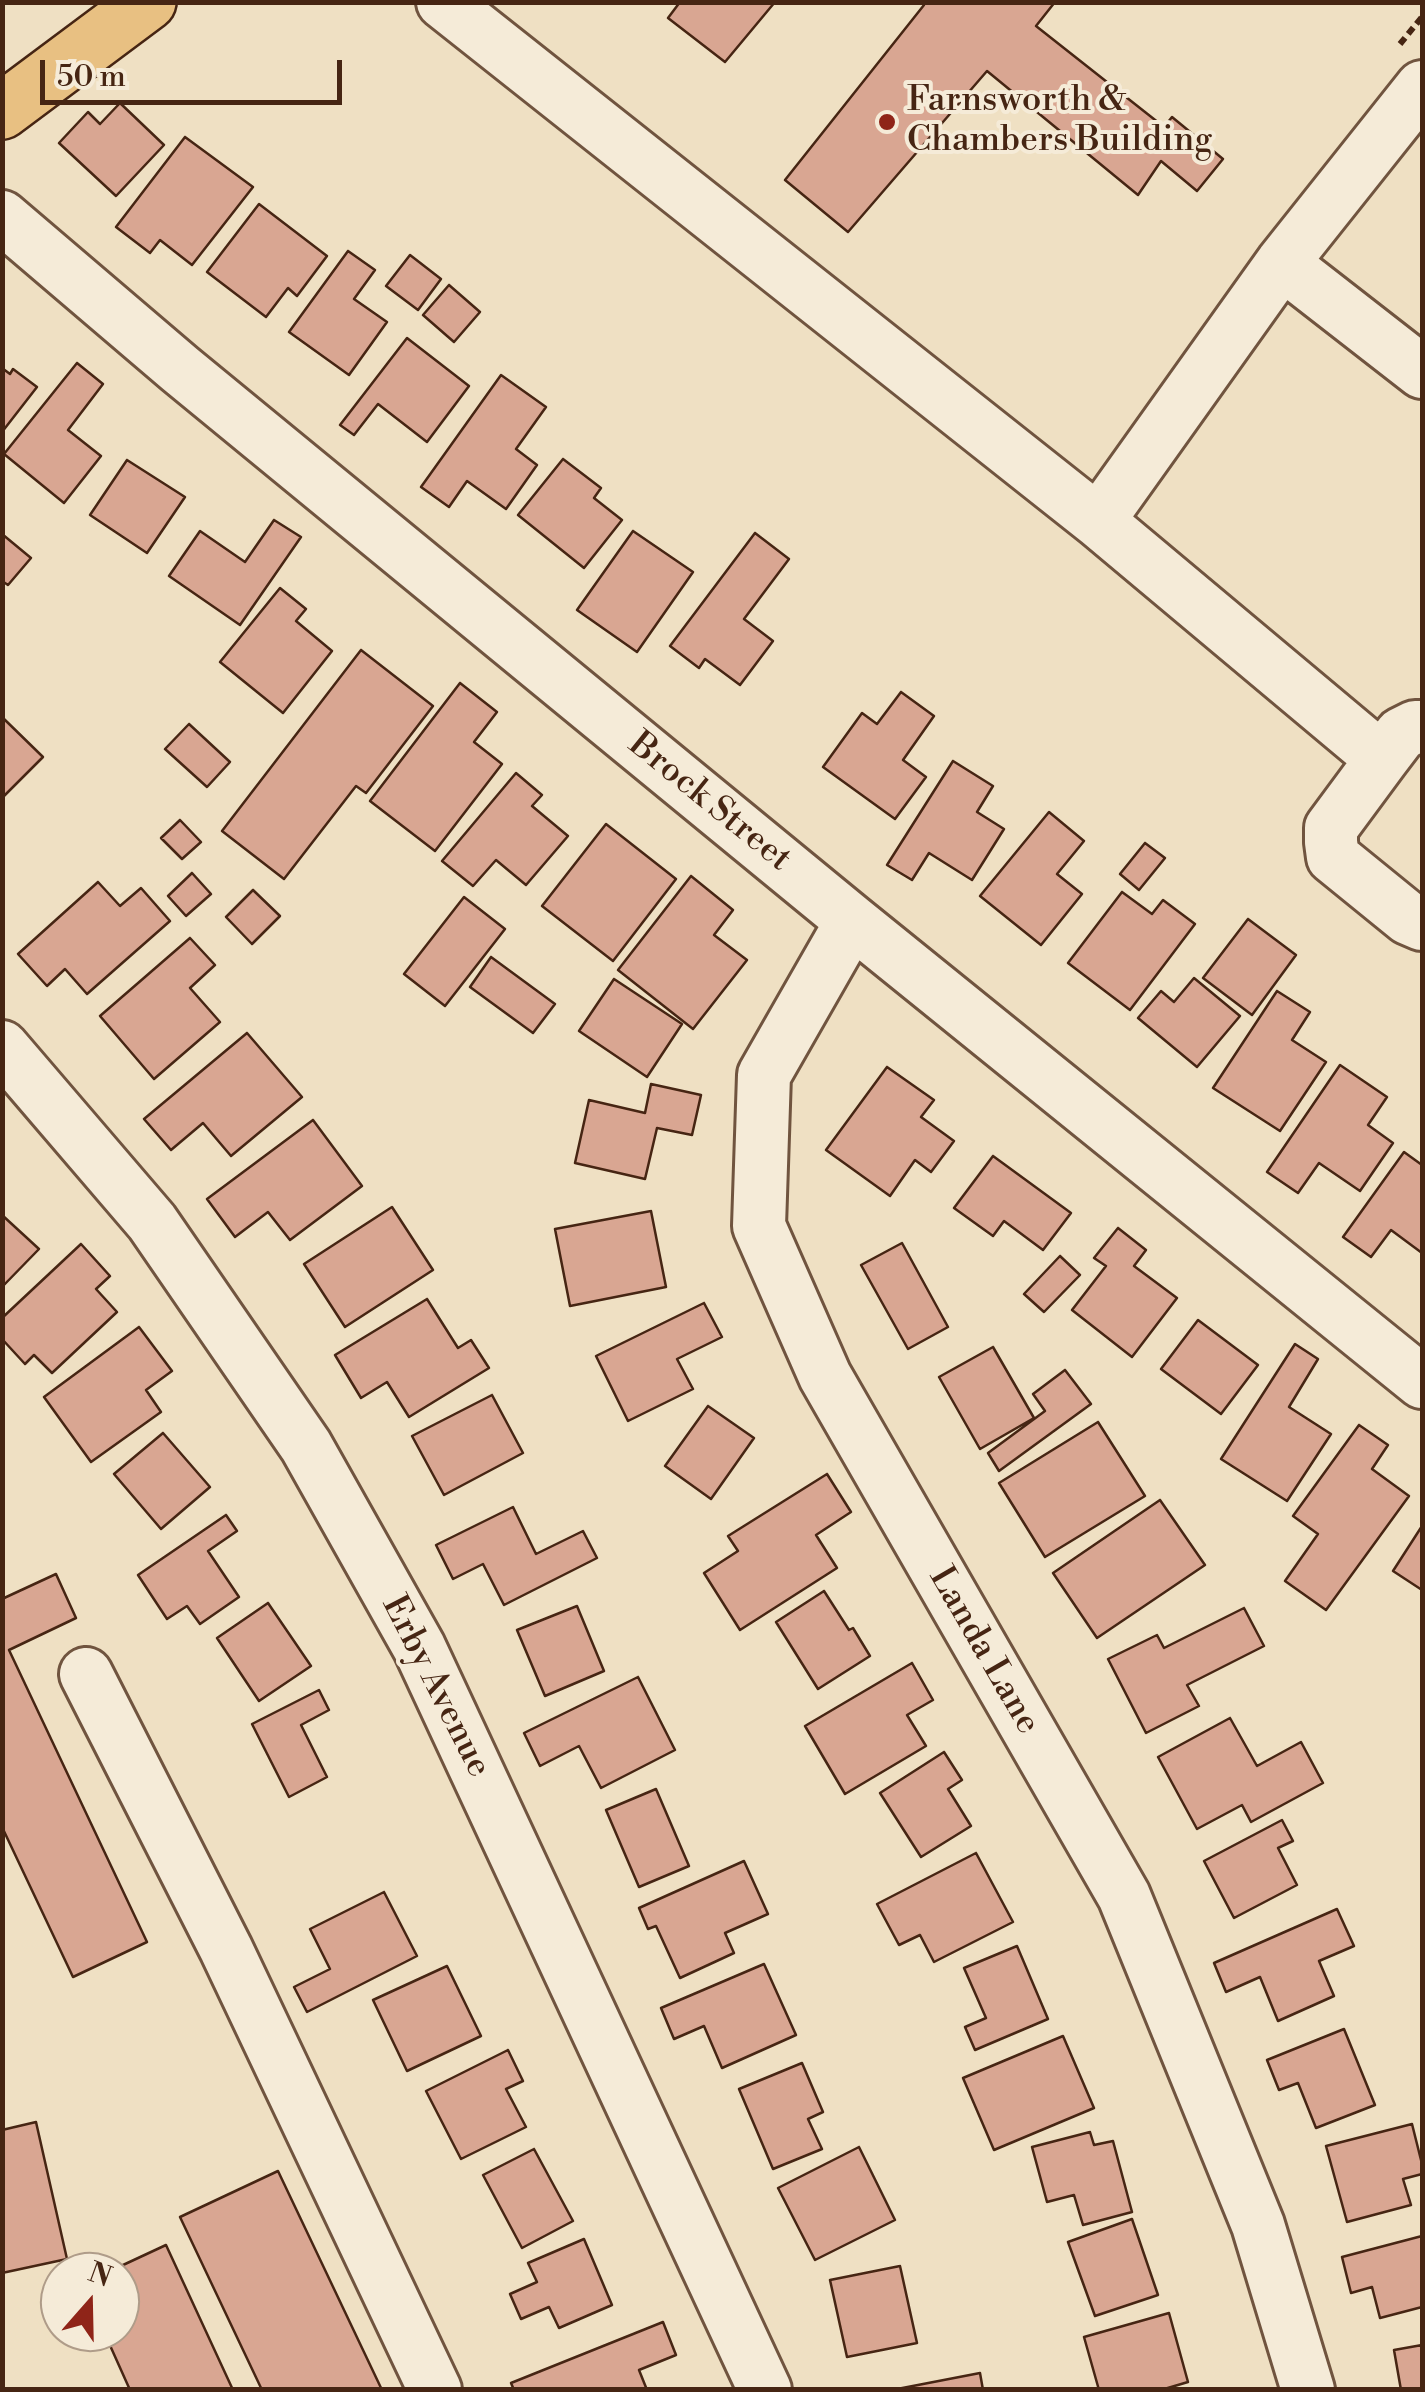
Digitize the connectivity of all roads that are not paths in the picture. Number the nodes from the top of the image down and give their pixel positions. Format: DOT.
graph roads {
  1 [pos="148,2"];
  2 [pos="443,2"];
  3 [pos="1422,87"];
  4 [pos="2,110"];
  5 [pos="2,217"];
  6 [pos="1282,263"];
  7 [pos="1422,372"];
  8 [pos="1098,521"];
  9 [pos="1422,727"];
  10 [pos="1382,758"];
  11 [pos="852,921"];
  12 [pos="1422,924"];
  13 [pos="2,1046"];
  14 [pos="1422,1382"];
  15 [pos="86,1674"];
  16 [pos="434,2390"];
  17 [pos="765,2390"];
  18 [pos="1308,2390"];
  1 -- 4 [label="main road"];
  2 -- 8 [label="street"];
  3 -- 6 [label="street"];
  5 -- 11 [label="street, Brock Street"];
  6 -- 7 [label="street"];
  6 -- 8 [label="street"];
  8 -- 10 [label="street"];
  9 -- 10 [label="street"];
  10 -- 12 [label="street"];
  11 -- 14 [label="street, Brock Street"];
  11 -- 18 [label="street, Landa Lane"];
  13 -- 17 [label="street, Erby Avenue"];
  15 -- 16 [label="street"];
}
